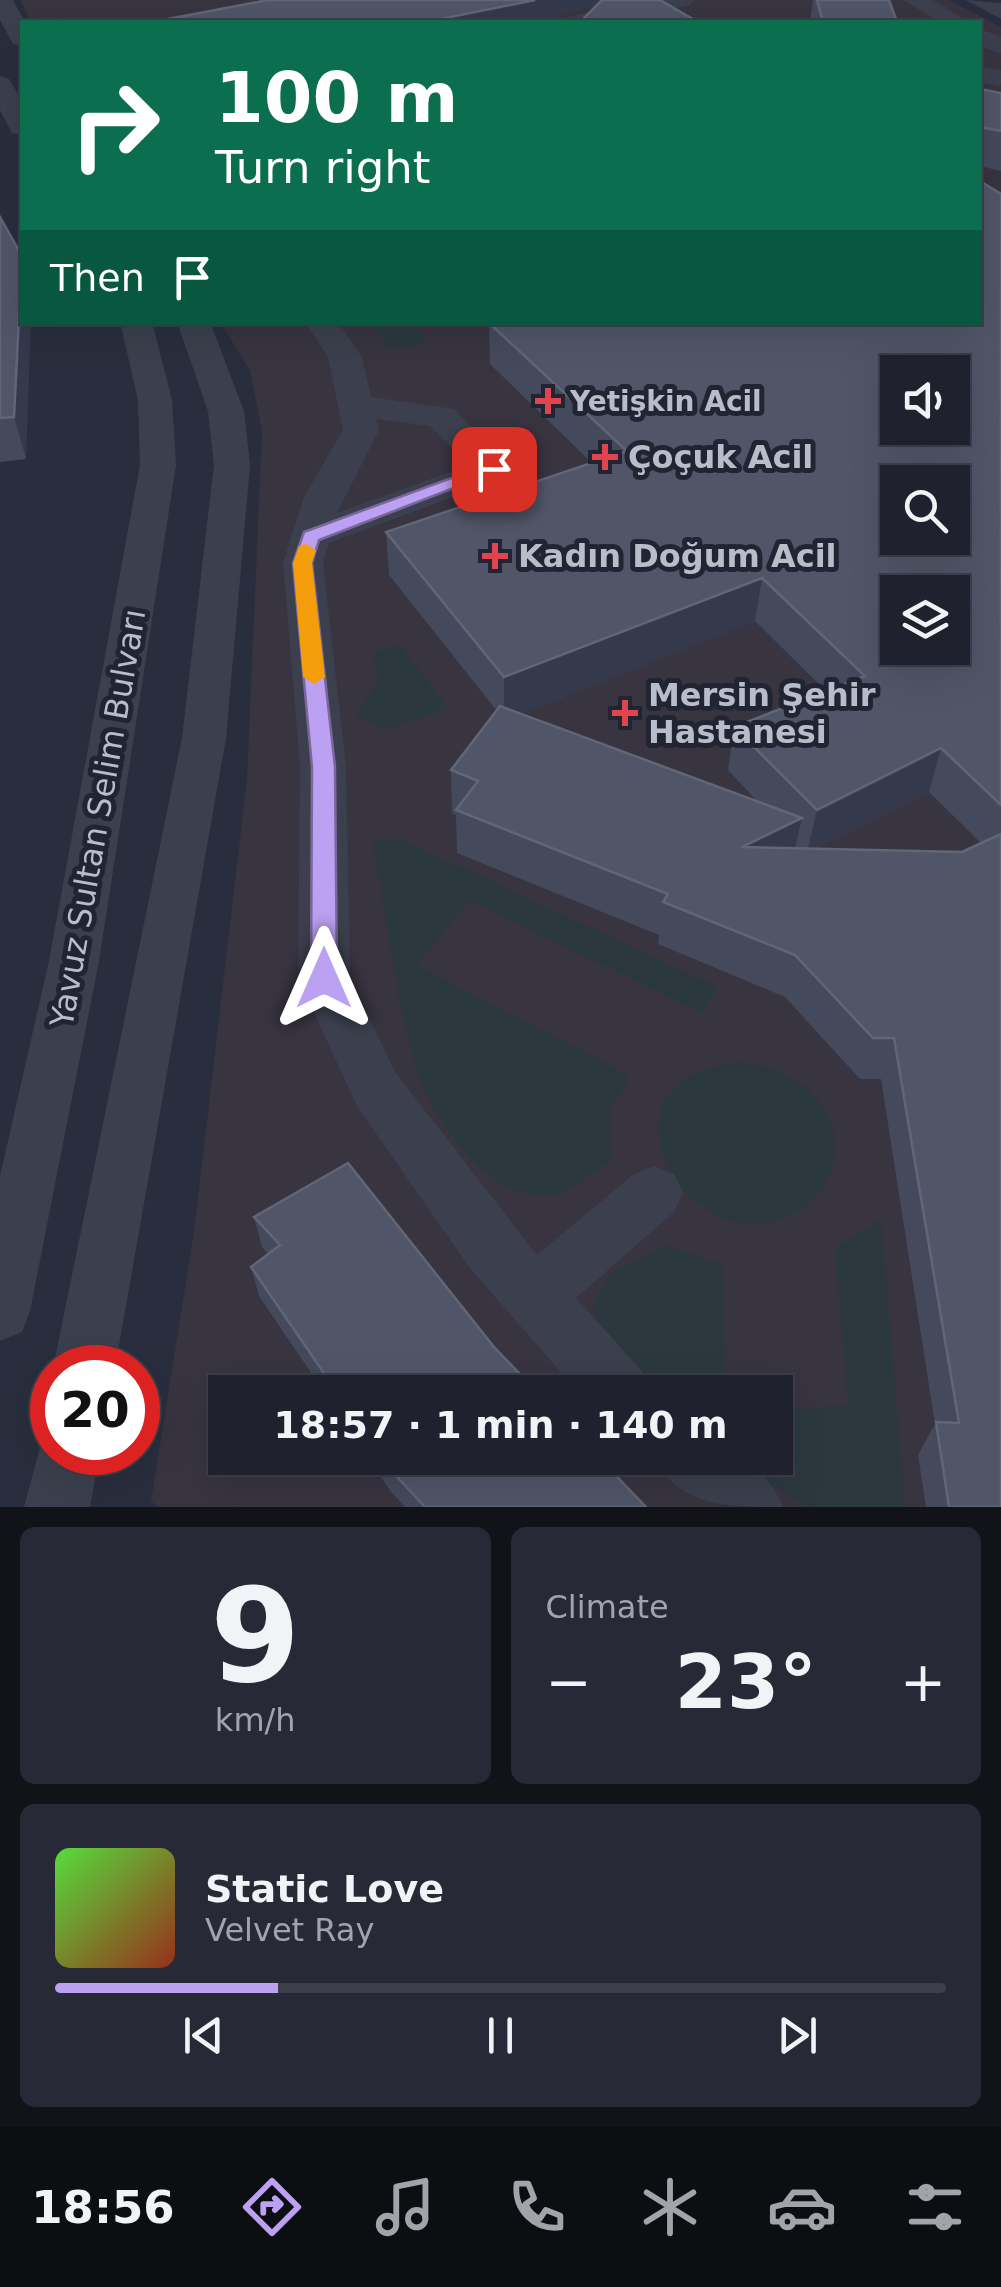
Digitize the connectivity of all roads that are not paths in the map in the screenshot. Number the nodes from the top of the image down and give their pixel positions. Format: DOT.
graph roads {
  1 [pos="1,0"];
  2 [pos="915,0"];
  3 [pos="978,0"];
  4 [pos="679,8"];
  5 [pos="1001,12"];
  6 [pos="591,20"];
  7 [pos="952,20"];
  8 [pos="20,34"];
  9 [pos="0,84"];
  10 [pos="20,123"];
  11 [pos="137,325"];
  12 [pos="195,325"];
  13 [pos="323,325"];
  14 [pos="356,406"];
  15 [pos="311,536"];
  16 [pos="654,1193"];
  17 [pos="534,1296"];
  18 [pos="0,1311"];
  19 [pos="88,1345"];
  20 [pos="603,1375"];
  21 [pos="64,1475"];
  22 [pos="709,1475"];
  23 [pos="58,1507"];
  24 [pos="750,1507"];
  1 -- 8 [label="street"];
  2 -- 7 [label="street"];
  3 -- 5 [label="street"];
  4 -- 6 [label="street"];
  9 -- 10 [label="street"];
  11 -- 18 [label="street, Yavuz Sultan Selim Bulvarı"];
  12 -- 19 [label="street"];
  13 -- 14 [label="street"];
  14 -- 15 [label="street"];
  14 -- 15 [label="street"];
  15 -- 17 [label="street"];
  16 -- 17 [label="street"];
  17 -- 20 [label="street"];
  21 -- 23 [label="street"];
  22 -- 24 [label="street"];
}
